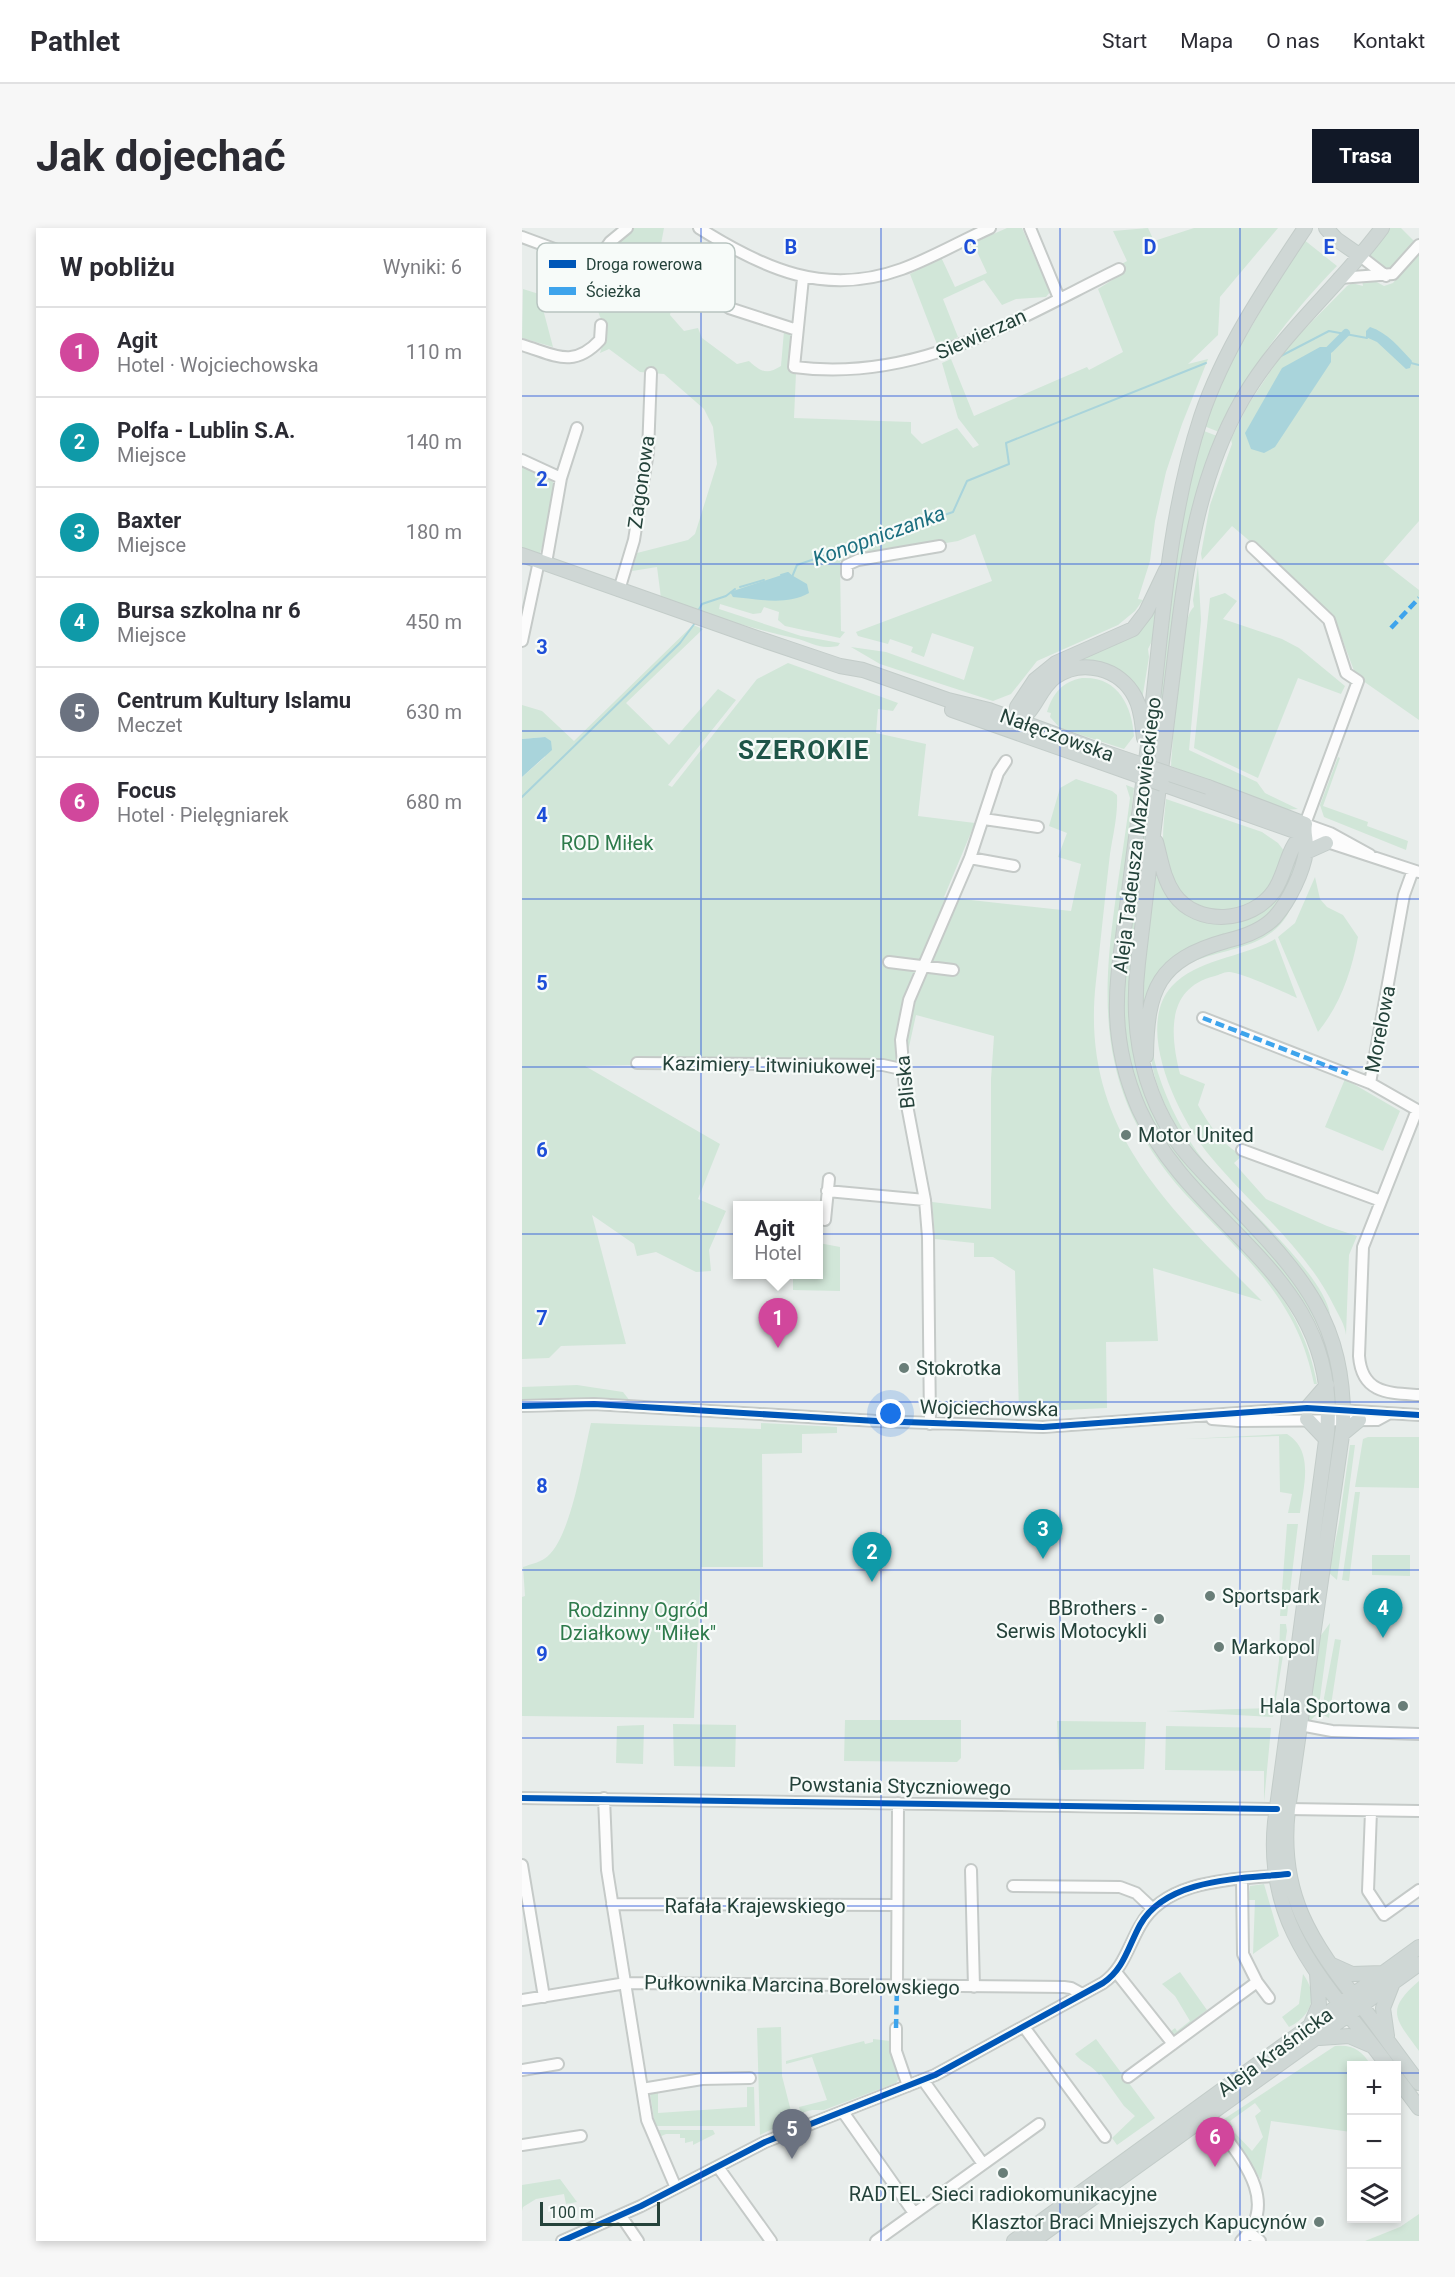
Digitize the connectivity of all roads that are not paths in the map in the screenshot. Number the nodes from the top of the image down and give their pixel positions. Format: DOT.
graph roads {
  1 [pos="627,228"];
  2 [pos="699,228"];
  3 [pos="990,228"];
  4 [pos="1030,228"];
  5 [pos="1326,228"];
  6 [pos="1382,228"];
  7 [pos="1302,230"];
  8 [pos="522,237"];
  9 [pos="538,243"];
  10 [pos="609,243"];
  11 [pos="723,243"];
  12 [pos="1419,245"];
  13 [pos="735,251"];
  14 [pos="1359,255"];
  15 [pos="1119,269"];
  16 [pos="1386,276"];
  17 [pos="803,278"];
  18 [pos="1338,278"];
  19 [pos="1059,298"];
  20 [pos="735,310"];
  21 [pos="601,325"];
  22 [pos="797,330"];
  23 [pos="522,345"];
  24 [pos="651,373"];
  25 [pos="577,428"];
  26 [pos="522,460"];
  27 [pos="561,478"];
  28 [pos="940,546"];
  29 [pos="1252,548"];
  30 [pos="522,555"];
  31 [pos="542,562"];
  32 [pos="1170,564"];
  33 [pos="847,574"];
  34 [pos="527,582"];
  35 [pos="619,590"];
  36 [pos="522,641"];
  37 [pos="840,666"];
  38 [pos="1017,707"];
  39 [pos="1032,712"];
  40 [pos="998,714"];
  41 [pos="1015,727"];
  42 [pos="1049,733"];
  43 [pos="1100,757"];
  44 [pos="1146,758"];
  45 [pos="1006,761"];
  46 [pos="1207,794"];
  47 [pos="984,819"];
  48 [pos="1274,824"];
  49 [pos="1038,828"];
  50 [pos="1304,829"];
  51 [pos="1153,834"];
  52 [pos="1326,843"];
  53 [pos="1299,850"];
  54 [pos="1370,855"];
  55 [pos="970,858"];
  56 [pos="1014,866"];
  57 [pos="1416,871"];
  58 [pos="889,962"];
  59 [pos="923,966"];
  60 [pos="953,970"];
  61 [pos="1203,1018"];
  62 [pos="637,1063"];
  63 [pos="901,1069"];
  64 [pos="1146,1078"];
  65 [pos="1370,1083"];
  66 [pos="1418,1111"];
  67 [pos="1242,1150"];
  68 [pos="829,1179"];
  69 [pos="827,1191"];
  70 [pos="925,1200"];
  71 [pos="1381,1201"];
  72 [pos="825,1220"];
  73 [pos="1327,1385"];
  74 [pos="1419,1395"];
  75 [pos="522,1406"];
  76 [pos="1307,1413"];
  77 [pos="1328,1413"];
  78 [pos="1343,1414"];
  79 [pos="1388,1414"];
  80 [pos="1419,1415"];
  81 [pos="1359,1420"];
  82 [pos="930,1424"];
  83 [pos="1342,1434"];
  84 [pos="1326,1438"];
  85 [pos="1300,1725"];
  86 [pos="1419,1734"];
  87 [pos="522,1798"];
  88 [pos="604,1798"];
  89 [pos="898,1803"];
  90 [pos="1282,1809"];
  91 [pos="1371,1811"];
  92 [pos="1419,1811"];
  93 [pos="522,1865"];
  94 [pos="972,1870"];
  95 [pos="1288,1874"];
  96 [pos="1274,1876"];
  97 [pos="1242,1880"];
  98 [pos="1013,1886"];
  99 [pos="1419,1890"];
  100 [pos="612,1905"];
  101 [pos="897,1905"];
  102 [pos="1153,1909"];
  103 [pos="1419,1947"];
  104 [pos="1330,1964"];
  105 [pos="1419,1964"];
  106 [pos="1116,1972"];
  107 [pos="1317,1972"];
  108 [pos="1382,1973"];
  109 [pos="1257,1982"];
  110 [pos="626,1983"];
  111 [pos="1392,1984"];
  112 [pos="897,1986"];
  113 [pos="974,1987"];
  114 [pos="1082,1995"];
  115 [pos="1352,1995"];
  116 [pos="544,1997"];
  117 [pos="1269,1998"];
  118 [pos="522,2000"];
  119 [pos="1341,2003"];
  120 [pos="1362,2006"];
  121 [pos="1349,2015"];
  122 [pos="1024,2027"];
  123 [pos="896,2028"];
  124 [pos="1314,2032"];
  125 [pos="1388,2041"];
  126 [pos="1173,2044"];
  127 [pos="1375,2048"];
  128 [pos="1384,2061"];
  129 [pos="558,2064"];
  130 [pos="522,2070"];
  131 [pos="1128,2077"];
  132 [pos="750,2078"];
  133 [pos="923,2080"];
  134 [pos="1419,2083"];
  135 [pos="1401,2085"];
  136 [pos="908,2086"];
  137 [pos="642,2088"];
  138 [pos="1419,2108"];
  139 [pos="843,2112"];
  140 [pos="1216,2117"];
  141 [pos="1039,2124"];
  142 [pos="581,2136"];
  143 [pos="1105,2137"];
  144 [pos="522,2145"];
  145 [pos="983,2164"];
  146 [pos="717,2167"];
  147 [pos="676,2188"];
  148 [pos="914,2213"];
  149 [pos="621,2216"];
  150 [pos="1250,2233"];
  151 [pos="562,2241"];
  152 [pos="638,2241"];
  153 [pos="771,2241"];
  154 [pos="876,2241"];
  155 [pos="1014,2241"];
  156 [pos="1033,2241"];
  157 [pos="1241,2241"];
  158 [pos="1260,2241"];
  1 -- 10 [label="street"];
  2 -- 11 [label="street"];
  3 -- 17 [label="street"];
  4 -- 19 [label="street"];
  5 -- 14 [label="main road"];
  6 -- 14 [label="main road, Aleja Tadeusza Mazowieckiego"];
  7 -- 32 [label="main road, Aleja Tadeusza Mazowieckiego"];
  8 -- 9 [label="street"];
  12 -- 16 [label="street"];
  13 -- 17 [label="street"];
  14 -- 16 [label="street"];
  14 -- 18 [label="main road, Aleja Tadeusza Mazowieckiego"];
  15 -- 19 [label="street, Siewierzan"];
  16 -- 18 [label="street"];
  17 -- 22 [label="street, Siewierzan"];
  18 -- 51 [label="main road, Aleja Tadeusza Mazowieckiego"];
  19 -- 22 [label="street, Siewierzan"];
  20 -- 22 [label="street"];
  21 -- 23 [label="street"];
  24 -- 35 [label="street, Zagonowa"];
  25 -- 27 [label="street"];
  26 -- 27 [label="street"];
  27 -- 31 [label="street"];
  28 -- 33 [label="street"];
  29 -- 50 [label="street"];
  30 -- 31 [label="main road, Nałęczowska"];
  31 -- 34 [label="street"];
  31 -- 35 [label="main road, Nałęczowska"];
  32 -- 38 [label="main road"];
  32 -- 44 [label="main road, Aleja Tadeusza Mazowieckiego"];
  34 -- 36 [label="street"];
  35 -- 37 [label="main road, Nałęczowska"];
  37 -- 40 [label="main road, Nałęczowska"];
  37 -- 41 [label="main road, Nałęczowska"];
  38 -- 40 [label="main road"];
  38 -- 41 [label="main road"];
  39 -- 41 [label="main road"];
  39 -- 42 [label="main road"];
  39 -- 44 [label="main road"];
  40 -- 41 [label="main road, Nałęczowska"];
  41 -- 42 [label="main road, Nałęczowska"];
  41 -- 43 [label="main road, Nałęczowska"];
  42 -- 43 [label="main road, Nałęczowska"];
  43 -- 46 [label="main road, Nałęczowska, bridge"];
  44 -- 73 [label="main road, Aleja Tadeusza Mazowieckiego"];
  45 -- 47 [label="street, Bliska"];
  46 -- 48 [label="main road, Nałęczowska"];
  46 -- 50 [label="main road, Nałęczowska"];
  47 -- 49 [label="street"];
  47 -- 55 [label="street, Bliska"];
  48 -- 50 [label="main road, Nałęczowska"];
  48 -- 53 [label="main road"];
  50 -- 52 [label="street, Nałęczowska"];
  50 -- 53 [label="main road"];
  50 -- 54 [label="street, Nałęczowska"];
  51 -- 53 [label="main road"];
  51 -- 64 [label="main road, Aleja Tadeusza Mazowieckiego"];
  52 -- 53 [label="main road"];
  52 -- 54 [label="street, Nałęczowska"];
  53 -- 64 [label="main road"];
  54 -- 57 [label="street, Nałęczowska"];
  55 -- 56 [label="street"];
  55 -- 59 [label="street, Bliska"];
  57 -- 65 [label="street, Morelowa"];
  58 -- 59 [label="street"];
  59 -- 60 [label="street"];
  59 -- 63 [label="street, Bliska"];
  61 -- 65 [label="street, Morelowa"];
  62 -- 63 [label="street, Kazimiery Litwiniukowej"];
  63 -- 70 [label="street, Bliska"];
  64 -- 78 [label="main road, Aleja Tadeusza Mazowieckiego"];
  65 -- 66 [label="street"];
  66 -- 71 [label="street"];
  67 -- 71 [label="street"];
  68 -- 69 [label="street"];
  69 -- 70 [label="street"];
  69 -- 72 [label="street"];
  70 -- 82 [label="street, Bliska"];
  71 -- 74 [label="street"];
  73 -- 76 [label="main road"];
  73 -- 77 [label="main road, Aleja Tadeusza Mazowieckiego"];
  75 -- 82 [label="street, Wojciechowska"];
  76 -- 77 [label="street, Wojciechowska"];
  76 -- 82 [label="street, Wojciechowska"];
  76 -- 84 [label="main road"];
  77 -- 78 [label="street, Wojciechowska"];
  77 -- 84 [label="main road, Aleja Tadeusza Mazowieckiego"];
  78 -- 79 [label="street, Wojciechowska"];
  78 -- 81 [label="street, Wojciechowska"];
  78 -- 83 [label="main road, Aleja Tadeusza Mazowieckiego"];
  79 -- 80 [label="street, Wojciechowska"];
  79 -- 81 [label="street, Wojciechowska"];
  81 -- 83 [label="main road"];
  83 -- 85 [label="main road, Aleja Tadeusza Mazowieckiego"];
  84 -- 90 [label="main road, Aleja Tadeusza Mazowieckiego"];
  85 -- 86 [label="street"];
  85 -- 90 [label="main road, Aleja Tadeusza Mazowieckiego"];
  87 -- 88 [label="street, Powstania Styczniowego"];
  88 -- 89 [label="street, Powstania Styczniowego"];
  88 -- 100 [label="street"];
  89 -- 90 [label="street, Powstania Styczniowego"];
  89 -- 101 [label="street"];
  90 -- 91 [label="street, Powstania Styczniowego"];
  90 -- 95 [label="main road"];
  90 -- 96 [label="main road"];
  91 -- 92 [label="street, Powstania Styczniowego"];
  91 -- 99 [label="street"];
  93 -- 116 [label="street"];
  94 -- 113 [label="street"];
  95 -- 96 [label="street"];
  95 -- 104 [label="main road"];
  96 -- 97 [label="street"];
  96 -- 107 [label="main road"];
  97 -- 102 [label="street"];
  97 -- 109 [label="street"];
  98 -- 102 [label="street"];
  100 -- 101 [label="street, Rafała Krajewskiego"];
  100 -- 110 [label="street"];
  101 -- 112 [label="street"];
  102 -- 106 [label="street"];
  103 -- 108 [label="main road, Aleja Kraśnicka"];
  104 -- 108 [label="main road"];
  104 -- 115 [label="main road"];
  105 -- 111 [label="main road, Aleja Kraśnicka"];
  106 -- 114 [label="street"];
  106 -- 126 [label="street"];
  107 -- 119 [label="main road"];
  107 -- 124 [label="main road"];
  108 -- 115 [label="main road, Aleja Kraśnicka"];
  109 -- 117 [label="street"];
  109 -- 126 [label="street"];
  110 -- 112 [label="street, Pułkownika Marcina Borelowskiego"];
  110 -- 116 [label="street, Pułkownika Marcina Borelowskiego"];
  110 -- 137 [label="street"];
  111 -- 120 [label="main road, Aleja Kraśnicka"];
  111 -- 125 [label="main road"];
  112 -- 113 [label="street, Pułkownika Marcina Borelowskiego"];
  113 -- 114 [label="street, Pułkownika Marcina Borelowskiego"];
  114 -- 122 [label="street"];
  115 -- 119 [label="main road, Aleja Kraśnicka"];
  115 -- 120 [label="main road"];
  116 -- 118 [label="street, Pułkownika Marcina Borelowskiego"];
  119 -- 121 [label="main road"];
  119 -- 124 [label="main road, Aleja Kraśnicka"];
  120 -- 121 [label="main road, Aleja Kraśnicka"];
  120 -- 125 [label="main road"];
  121 -- 124 [label="main road, Aleja Kraśnicka"];
  121 -- 127 [label="main road"];
  122 -- 133 [label="street"];
  122 -- 143 [label="street"];
  123 -- 136 [label="street"];
  124 -- 127 [label="main road"];
  124 -- 140 [label="main road, Aleja Kraśnicka"];
  124 -- 155 [label="main road, Aleja Kraśnicka"];
  125 -- 134 [label="main road"];
  126 -- 131 [label="street"];
  127 -- 128 [label="main road"];
  129 -- 130 [label="street"];
  132 -- 137 [label="street"];
  133 -- 136 [label="street"];
  133 -- 145 [label="street"];
  135 -- 138 [label="main road"];
  136 -- 139 [label="street"];
  137 -- 147 [label="street"];
  139 -- 146 [label="street"];
  139 -- 148 [label="street"];
  140 -- 150 [label="street"];
  140 -- 156 [label="main road, Aleja Kraśnicka"];
  141 -- 145 [label="street"];
  142 -- 144 [label="street"];
  145 -- 148 [label="street"];
  146 -- 147 [label="street"];
  146 -- 153 [label="street"];
  147 -- 149 [label="street"];
  148 -- 154 [label="street"];
  149 -- 151 [label="street"];
  149 -- 152 [label="street"];
  150 -- 157 [label="street"];
  150 -- 158 [label="street"];
}
